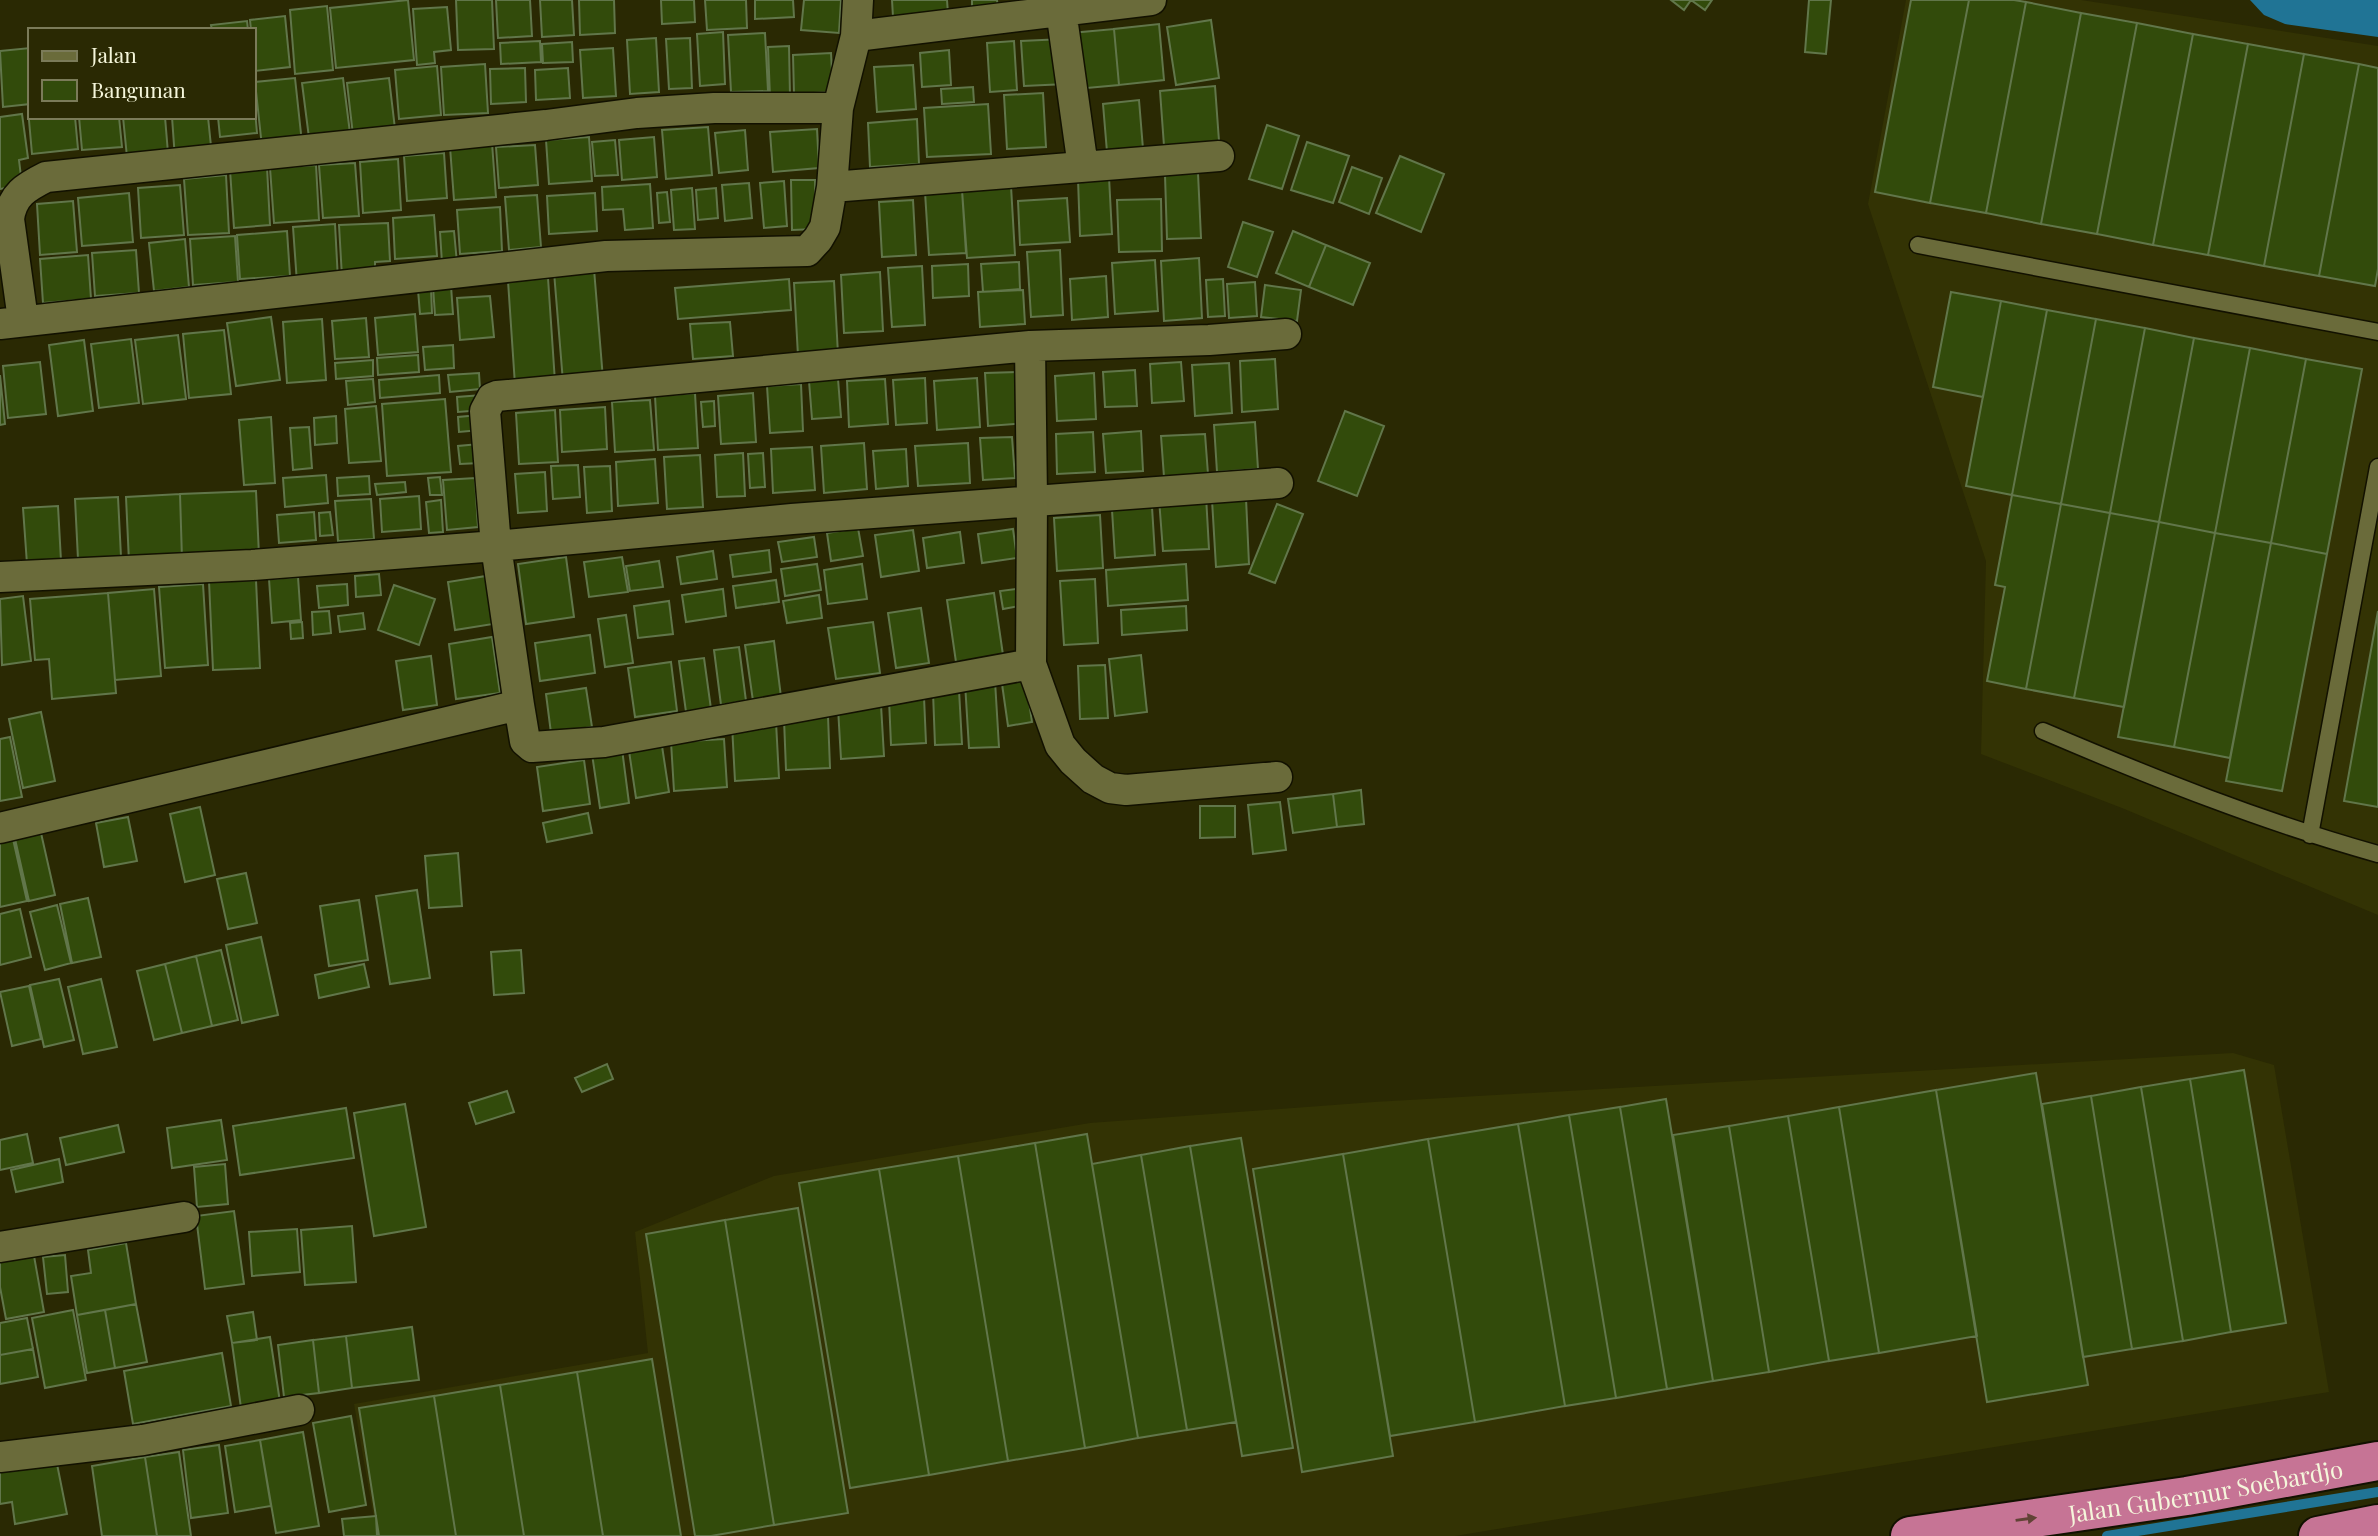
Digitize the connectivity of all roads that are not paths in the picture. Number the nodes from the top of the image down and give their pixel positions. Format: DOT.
graph roads {
  1 [pos="858,0"];
  2 [pos="1151,0"];
  3 [pos="1061,10"];
  4 [pos="856,36"];
  5 [pos="838,108"];
  6 [pos="1219,156"];
  7 [pos="1083,167"];
  8 [pos="832,187"];
  9 [pos="1918,245"];
  10 [pos="11,322"];
  11 [pos="2378,332"];
  12 [pos="1286,334"];
  13 [pos="1030,346"];
  14 [pos="2378,467"];
  15 [pos="1278,483"];
  16 [pos="1032,499"];
  17 [pos="496,547"];
  18 [pos="0,577"];
  19 [pos="1031,664"];
  20 [pos="519,705"];
  21 [pos="2043,732"];
  22 [pos="1277,777"];
  23 [pos="0,828"];
  24 [pos="2310,835"];
  25 [pos="2378,854"];
  26 [pos="184,1217"];
  27 [pos="0,1247"];
  28 [pos="299,1410"];
  29 [pos="0,1457"];
  30 [pos="2378,1461"];
  31 [pos="2378,1524"];
  32 [pos="1910,1536"];
  33 [pos="2318,1536"];
  1 -- 4 [label="street"];
  2 -- 3 [label="street"];
  3 -- 4 [label="street"];
  3 -- 7 [label="street"];
  4 -- 5 [label="street"];
  5 -- 8 [label="street"];
  5 -- 10 [label="street"];
  6 -- 7 [label="street"];
  7 -- 8 [label="street"];
  8 -- 10 [label="street"];
  9 -- 11 [label="lane"];
  12 -- 13 [label="street"];
  13 -- 16 [label="street"];
  13 -- 17 [label="street"];
  14 -- 24 [label="lane"];
  15 -- 16 [label="street"];
  16 -- 17 [label="street"];
  16 -- 19 [label="street"];
  17 -- 18 [label="street"];
  17 -- 20 [label="street"];
  19 -- 20 [label="street"];
  19 -- 22 [label="street"];
  20 -- 23 [label="street"];
  21 -- 24 [label="lane"];
  24 -- 25 [label="lane"];
  26 -- 27 [label="street"];
  28 -- 29 [label="street"];
  32 -- 30 [label="highway, Jalan Gubernur Soebardjo, one-way"];
  31 -- 33 [label="highway"];
}
